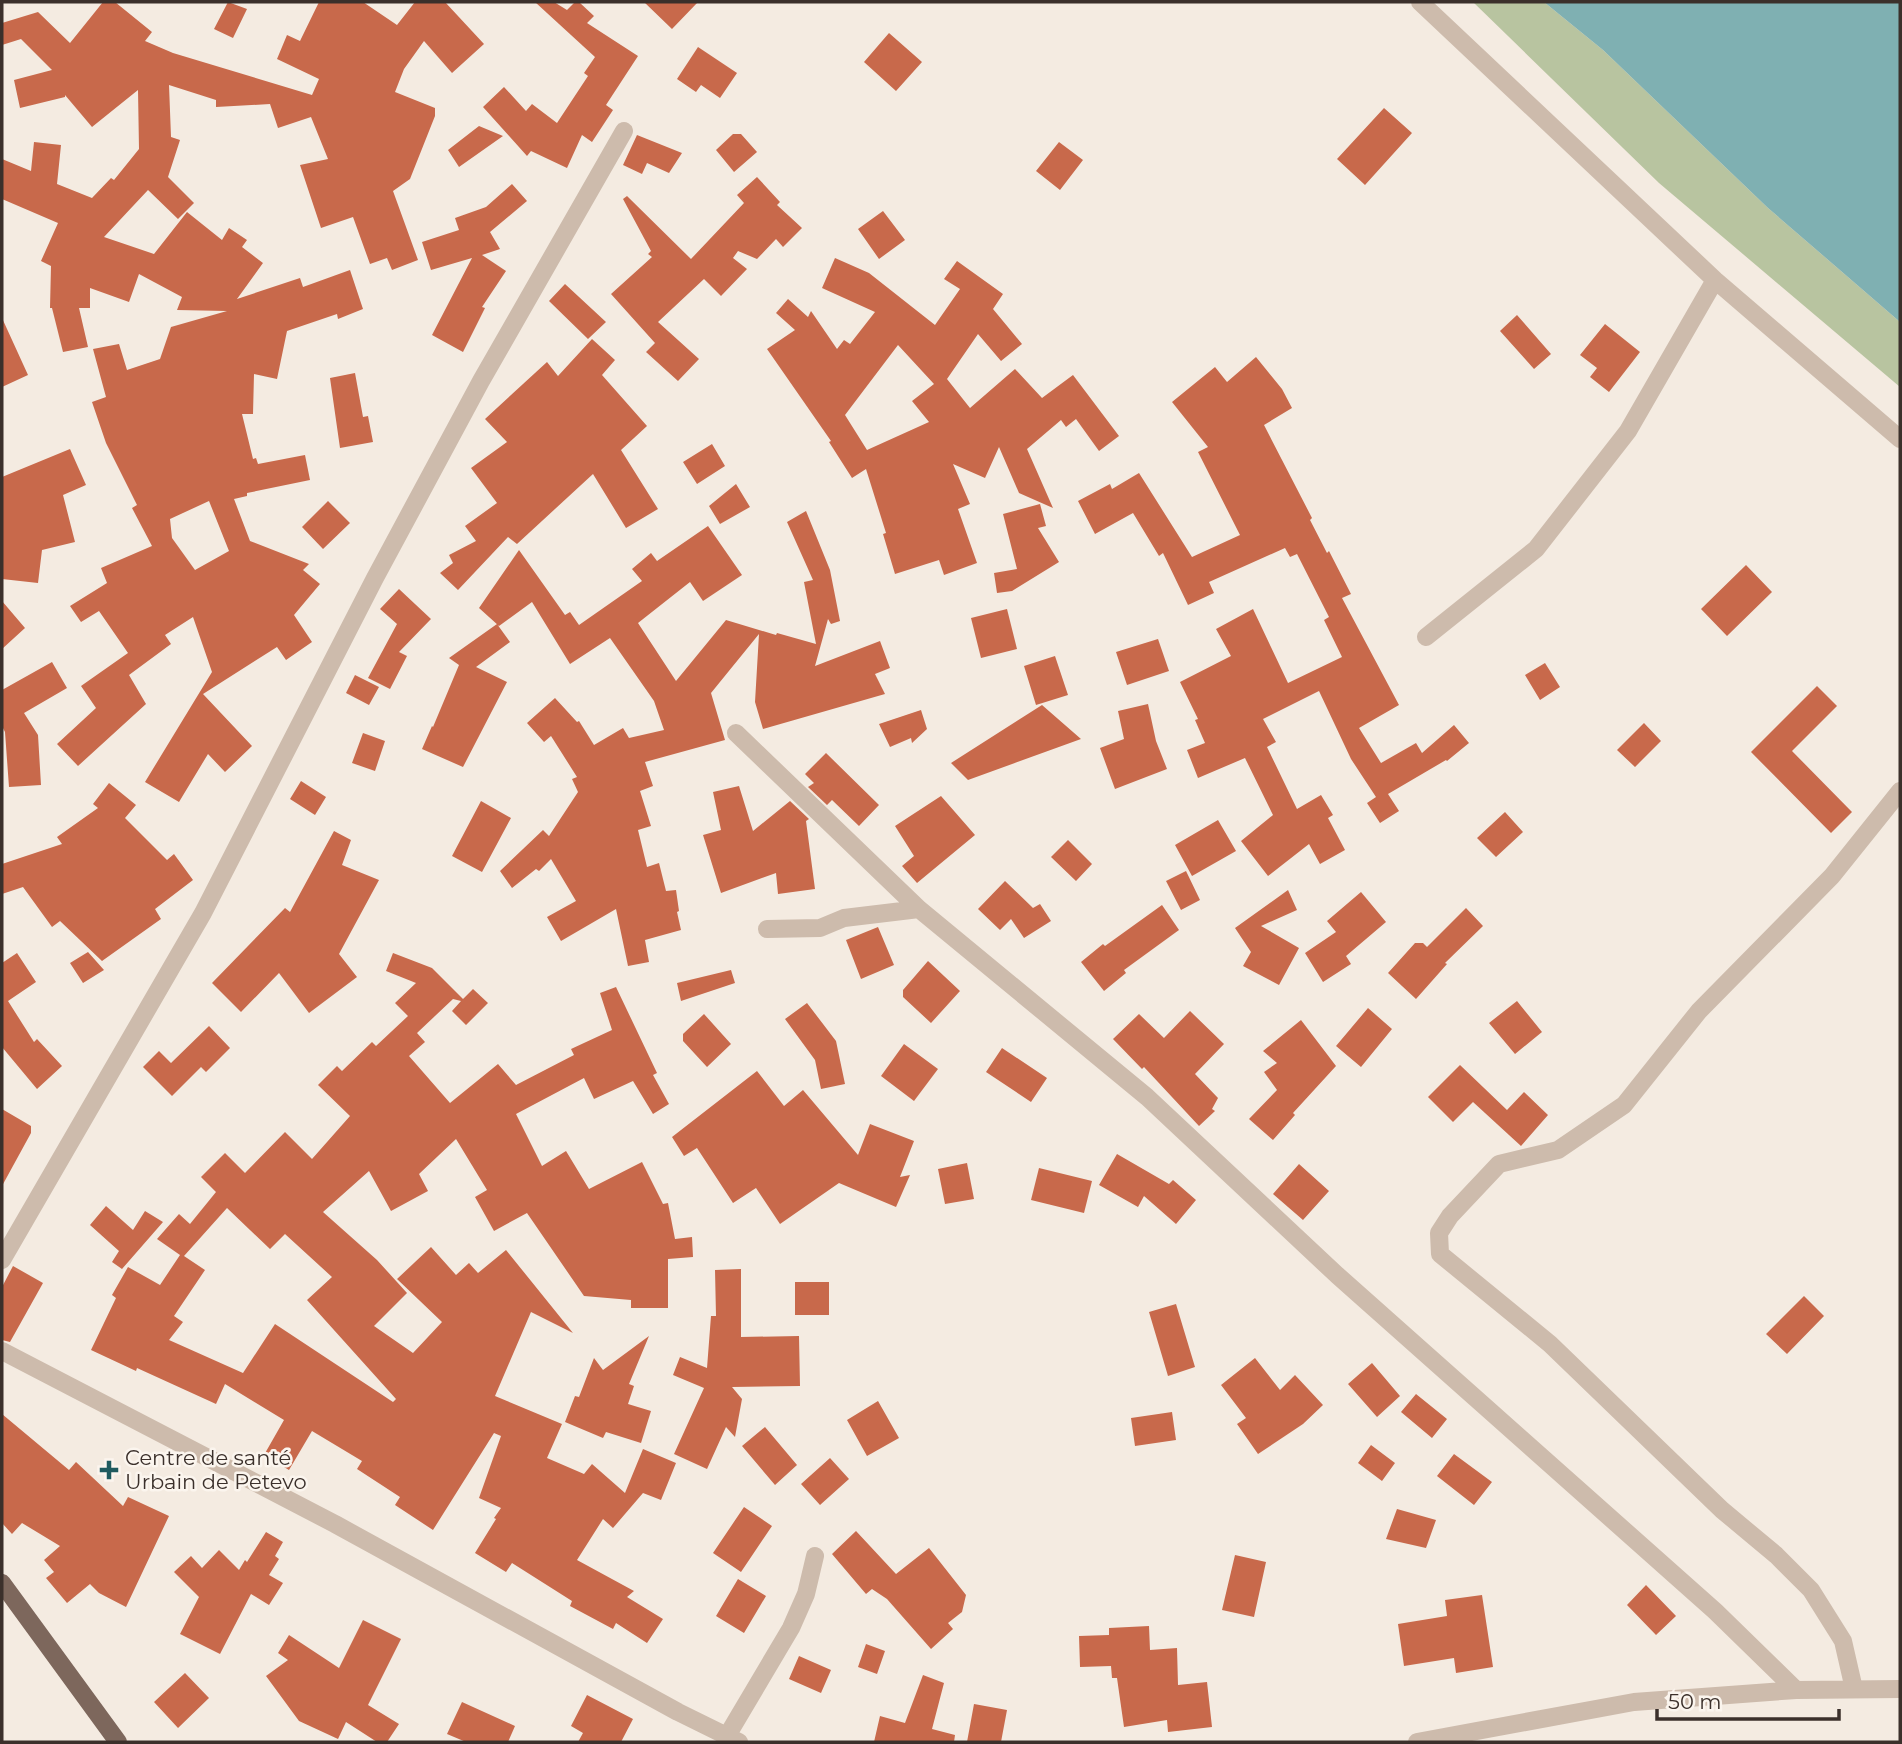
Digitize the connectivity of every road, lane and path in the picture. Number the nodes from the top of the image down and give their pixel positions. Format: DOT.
graph roads {
  1 [pos="1420,2"];
  2 [pos="624,131"];
  3 [pos="1715,280"];
  4 [pos="1900,439"];
  5 [pos="1426,637"];
  6 [pos="736,733"];
  7 [pos="1900,791"];
  8 [pos="919,909"];
  9 [pos="767,929"];
  10 [pos="2,1260"];
  11 [pos="2,1351"];
  12 [pos="815,1556"];
  13 [pos="2,1583"];
  14 [pos="1854,1689"];
  15 [pos="1900,1689"];
  16 [pos="1796,1690"];
  17 [pos="733,1739"];
  18 [pos="118,1742"];
  19 [pos="1417,1742"];
  1 -- 3 [label="street"];
  2 -- 10 [label="street"];
  3 -- 4 [label="street"];
  3 -- 5 [label="street"];
  6 -- 8 [label="street"];
  7 -- 14 [label="street"];
  8 -- 9 [label="street"];
  8 -- 16 [label="street"];
  11 -- 17 [label="street"];
  12 -- 17 [label="street"];
  13 -- 18 [label="main road"];
  14 -- 15 [label="street"];
  14 -- 16 [label="street"];
  16 -- 19 [label="street"];
}
